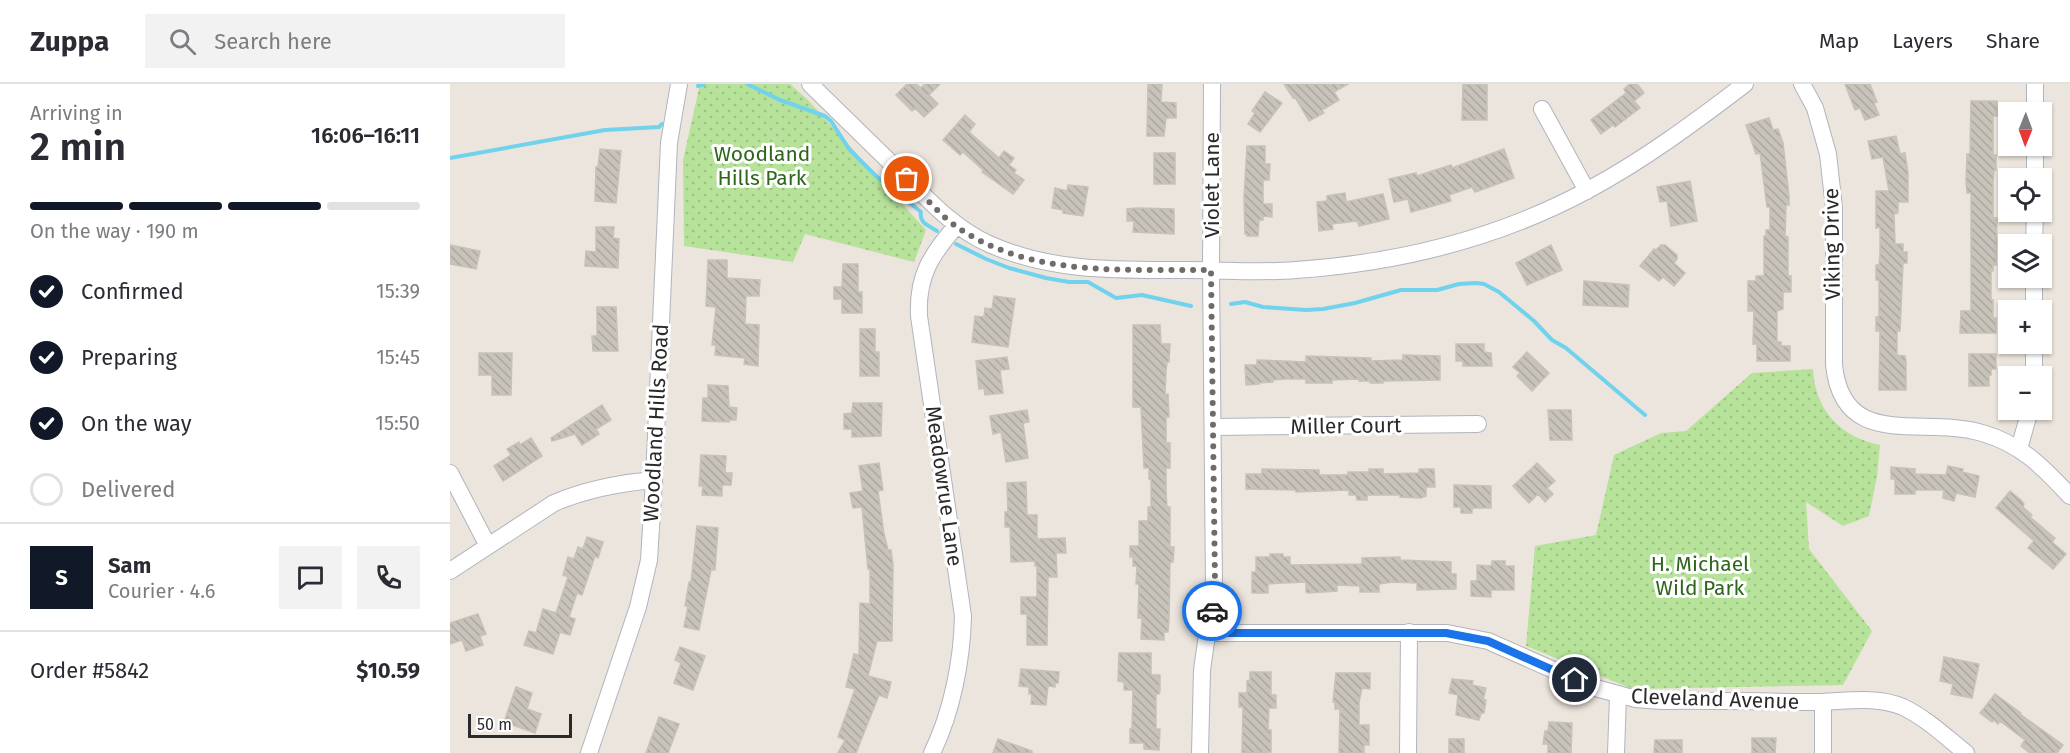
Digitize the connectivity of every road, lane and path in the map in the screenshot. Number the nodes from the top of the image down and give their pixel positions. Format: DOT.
graph roads {
  1 [pos="679,84"];
  2 [pos="810,84"];
  3 [pos="1212,84"];
  4 [pos="1745,84"];
  5 [pos="1802,84"];
  6 [pos="2035,84"];
  7 [pos="2035,102"];
  8 [pos="1542,109"];
  9 [pos="1587,191"];
  10 [pos="956,226"];
  11 [pos="1211,270"];
  12 [pos="2027,420"];
  13 [pos="1478,424"];
  14 [pos="1214,427"];
  15 [pos="2019,449"];
  16 [pos="450,473"];
  17 [pos="654,480"];
  18 [pos="2070,496"];
  19 [pos="488,546"];
  20 [pos="450,571"];
  21 [pos="1409,632"];
  22 [pos="1209,633"];
  23 [pos="1618,695"];
  24 [pos="1823,702"];
  25 [pos="589,753"];
  26 [pos="932,753"];
  27 [pos="1200,753"];
  28 [pos="1408,753"];
  29 [pos="1616,753"];
  30 [pos="1823,753"];
  31 [pos="1966,753"];
  1 -- 17 [label="street, Woodland Hills Road"];
  2 -- 10 [label="street"];
  3 -- 11 [label="street, Violet Lane"];
  4 -- 9 [label="street"];
  5 -- 15 [label="street, Viking Drive"];
  6 -- 7 [label="street"];
  8 -- 9 [label="street"];
  9 -- 11 [label="street"];
  10 -- 11 [label="street"];
  10 -- 26 [label="street, Meadowrue Lane"];
  11 -- 14 [label="street, Violet Lane"];
  12 -- 15 [label="street"];
  13 -- 14 [label="street, Miller Court"];
  14 -- 22 [label="street, Violet Lane"];
  15 -- 18 [label="street"];
  16 -- 19 [label="street"];
  17 -- 19 [label="street"];
  17 -- 25 [label="street, Woodland Hills Road"];
  19 -- 20 [label="street"];
  21 -- 22 [label="street, Cleveland Avenue"];
  21 -- 23 [label="street, Cleveland Avenue"];
  21 -- 28 [label="street"];
  22 -- 27 [label="street, Violet Lane"];
  23 -- 24 [label="street, Cleveland Avenue"];
  23 -- 29 [label="street"];
  24 -- 30 [label="street"];
  24 -- 31 [label="street, Cleveland Avenue"];
}
